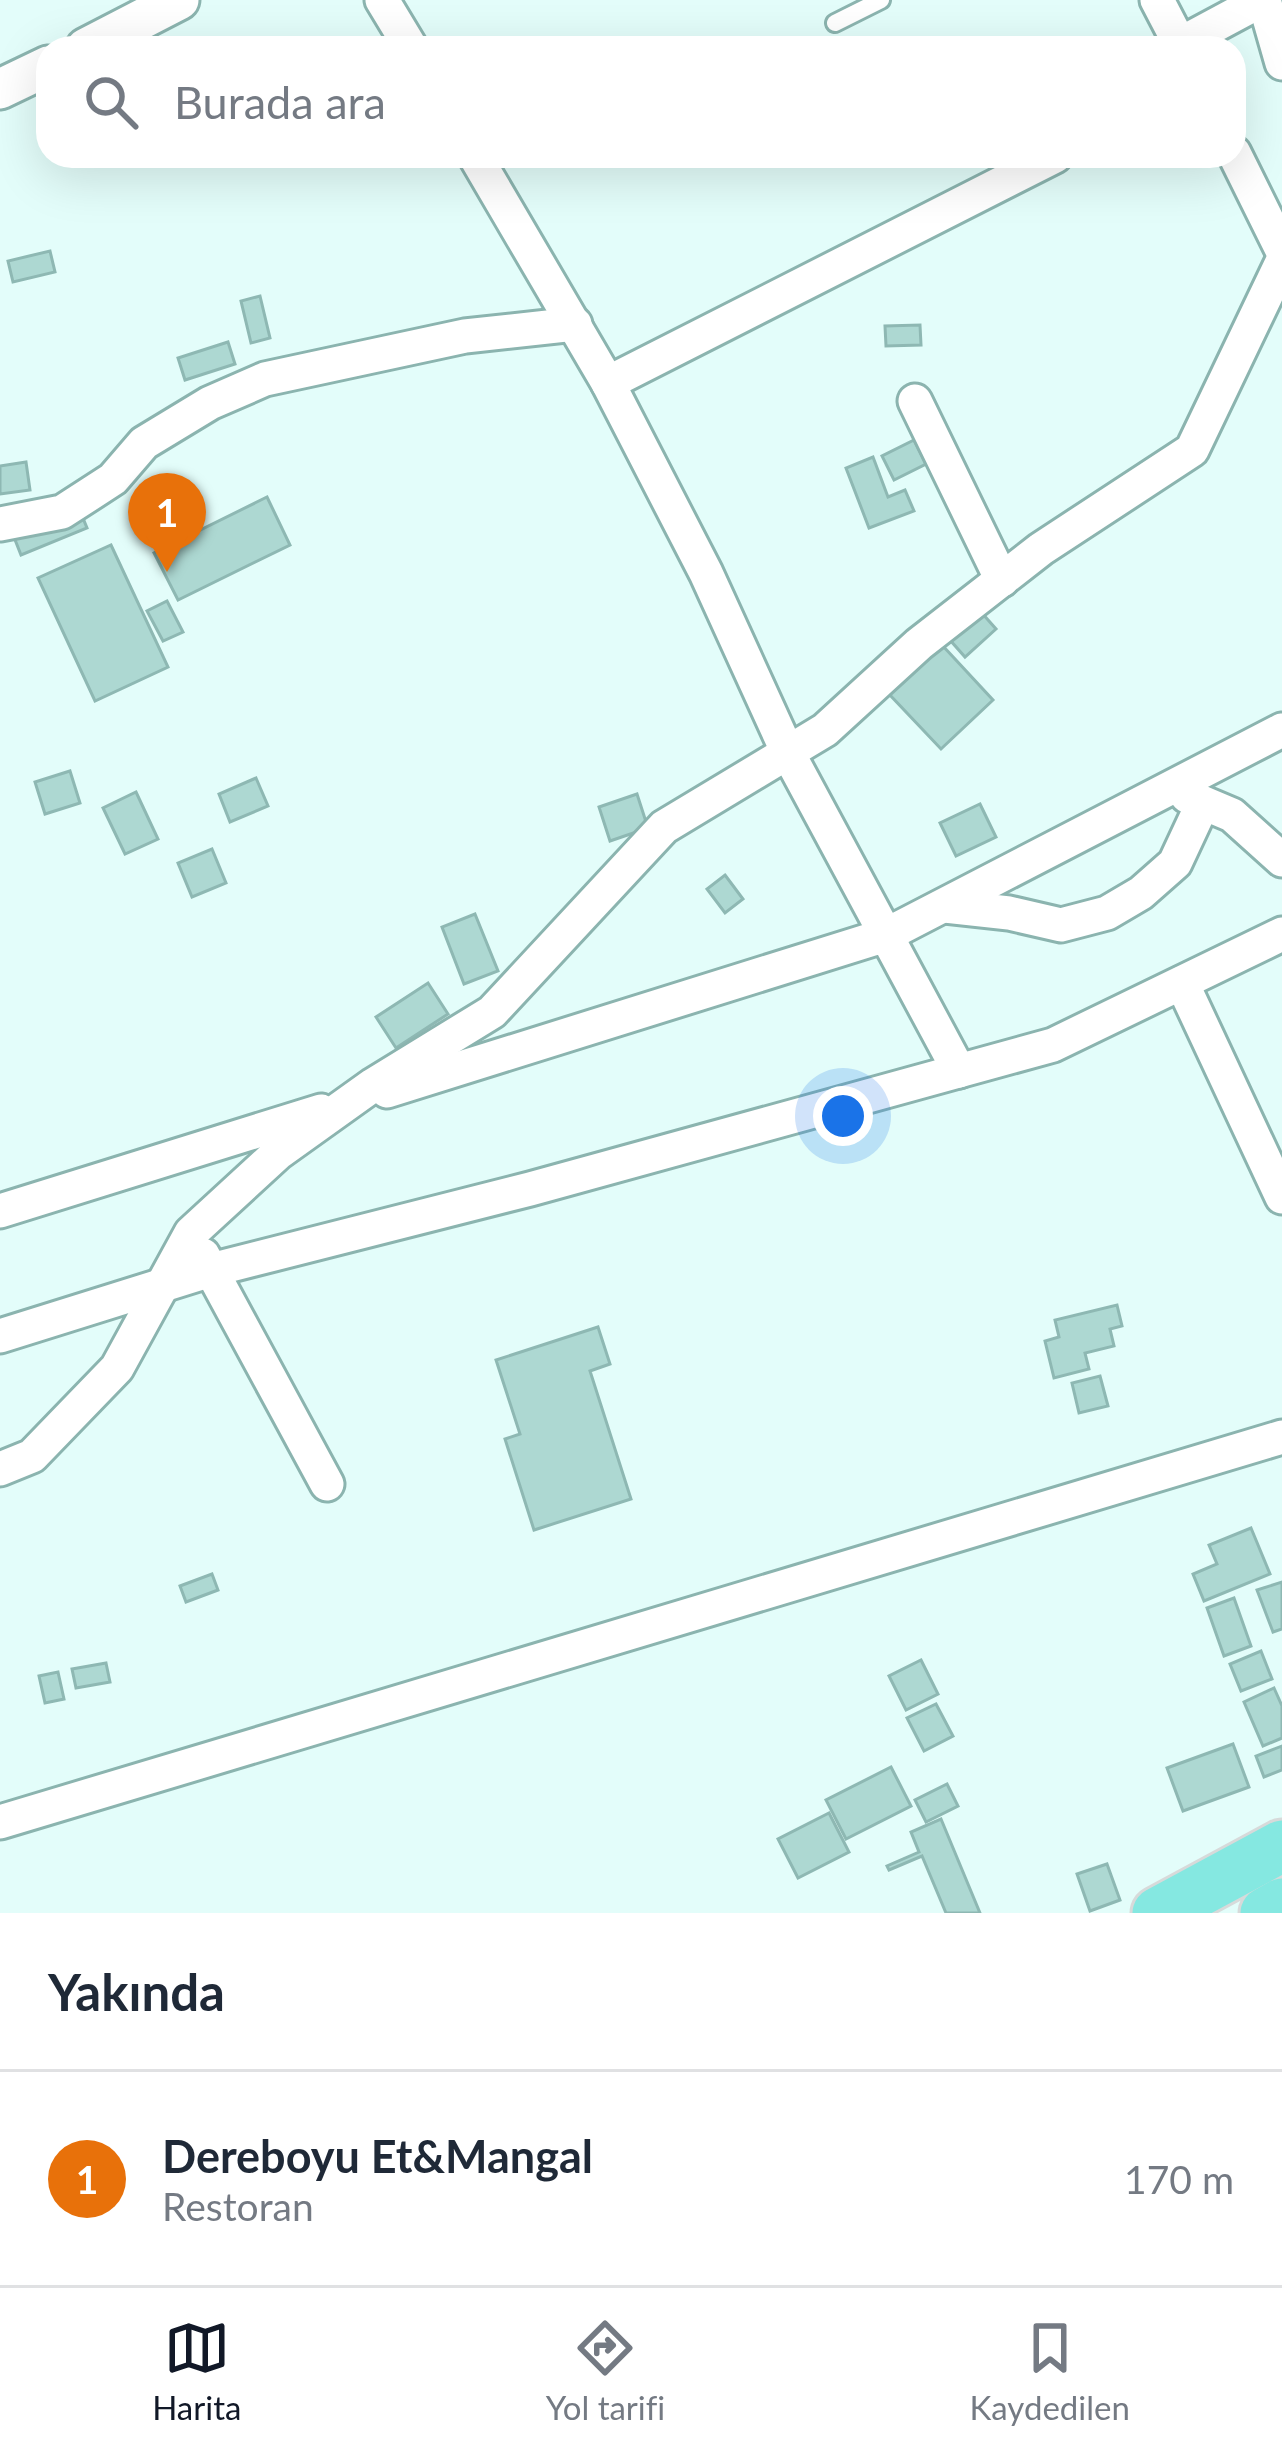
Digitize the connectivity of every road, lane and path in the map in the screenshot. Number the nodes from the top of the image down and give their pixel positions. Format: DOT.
graph roads {
  1 [pos="179,0"];
  2 [pos="382,0"];
  3 [pos="881,0"];
  4 [pos="1157,0"];
  5 [pos="1263,0"];
  6 [pos="835,23"];
  7 [pos="109,36"];
  8 [pos="403,36"];
  9 [pos="1176,36"];
  10 [pos="1199,36"];
  11 [pos="1282,63"];
  12 [pos="36,71"];
  13 [pos="1,86"];
  14 [pos="482,168"];
  15 [pos="1030,168"];
  16 [pos="1241,168"];
  17 [pos="1282,250"];
  18 [pos="1282,262"];
  19 [pos="575,324"];
  20 [pos="608,383"];
  21 [pos="915,401"];
  22 [pos="0,524"];
  23 [pos="1002,580"];
  24 [pos="1282,730"];
  25 [pos="788,753"];
  26 [pos="1168,789"];
  27 [pos="1203,803"];
  28 [pos="1282,860"];
  29 [pos="944,905"];
  30 [pos="1282,934"];
  31 [pos="886,935"];
  32 [pos="1182,983"];
  33 [pos="959,1071"];
  34 [pos="347,1103"];
  35 [pos="1282,1197"];
  36 [pos="0,1211"];
  37 [pos="191,1233"];
  38 [pos="211,1270"];
  39 [pos="162,1286"];
  40 [pos="0,1336"];
  41 [pos="1282,1437"];
  42 [pos="0,1469"];
  43 [pos="327,1484"];
  44 [pos="0,1822"];
  45 [pos="1282,1846"];
  46 [pos="1282,1904"];
  47 [pos="1158,1913"];
  48 [pos="1266,1913"];
  1 -- 7 [label="street"];
  2 -- 8 [label="street"];
  3 -- 6 [label="lane"];
  4 -- 9 [label="street"];
  5 -- 10 [label="street"];
  5 -- 11 [label="street"];
  12 -- 13 [label="street"];
  14 -- 19 [label="street"];
  15 -- 20 [label="street"];
  16 -- 17 [label="street"];
  18 -- 23 [label="street"];
  19 -- 20 [label="street"];
  19 -- 22 [label="street"];
  20 -- 25 [label="street"];
  21 -- 23 [label="street"];
  23 -- 25 [label="street"];
  24 -- 26 [label="street"];
  25 -- 31 [label="street"];
  25 -- 34 [label="street"];
  26 -- 27 [label="street"];
  26 -- 29 [label="street"];
  27 -- 28 [label="street"];
  27 -- 29 [label="street"];
  29 -- 31 [label="street"];
  30 -- 32 [label="street"];
  31 -- 33 [label="street"];
  31 -- 34 [label="street"];
  32 -- 33 [label="street"];
  32 -- 35 [label="street"];
  33 -- 38 [label="street"];
  34 -- 36 [label="street"];
  34 -- 37 [label="street"];
  37 -- 38 [label="street"];
  37 -- 39 [label="street"];
  38 -- 39 [label="street"];
  38 -- 43 [label="street"];
  39 -- 40 [label="street"];
  39 -- 42 [label="street"];
  41 -- 44 [label="street"];
  45 -- 47 [label="main road"];
  46 -- 48 [label="main road"];
}
